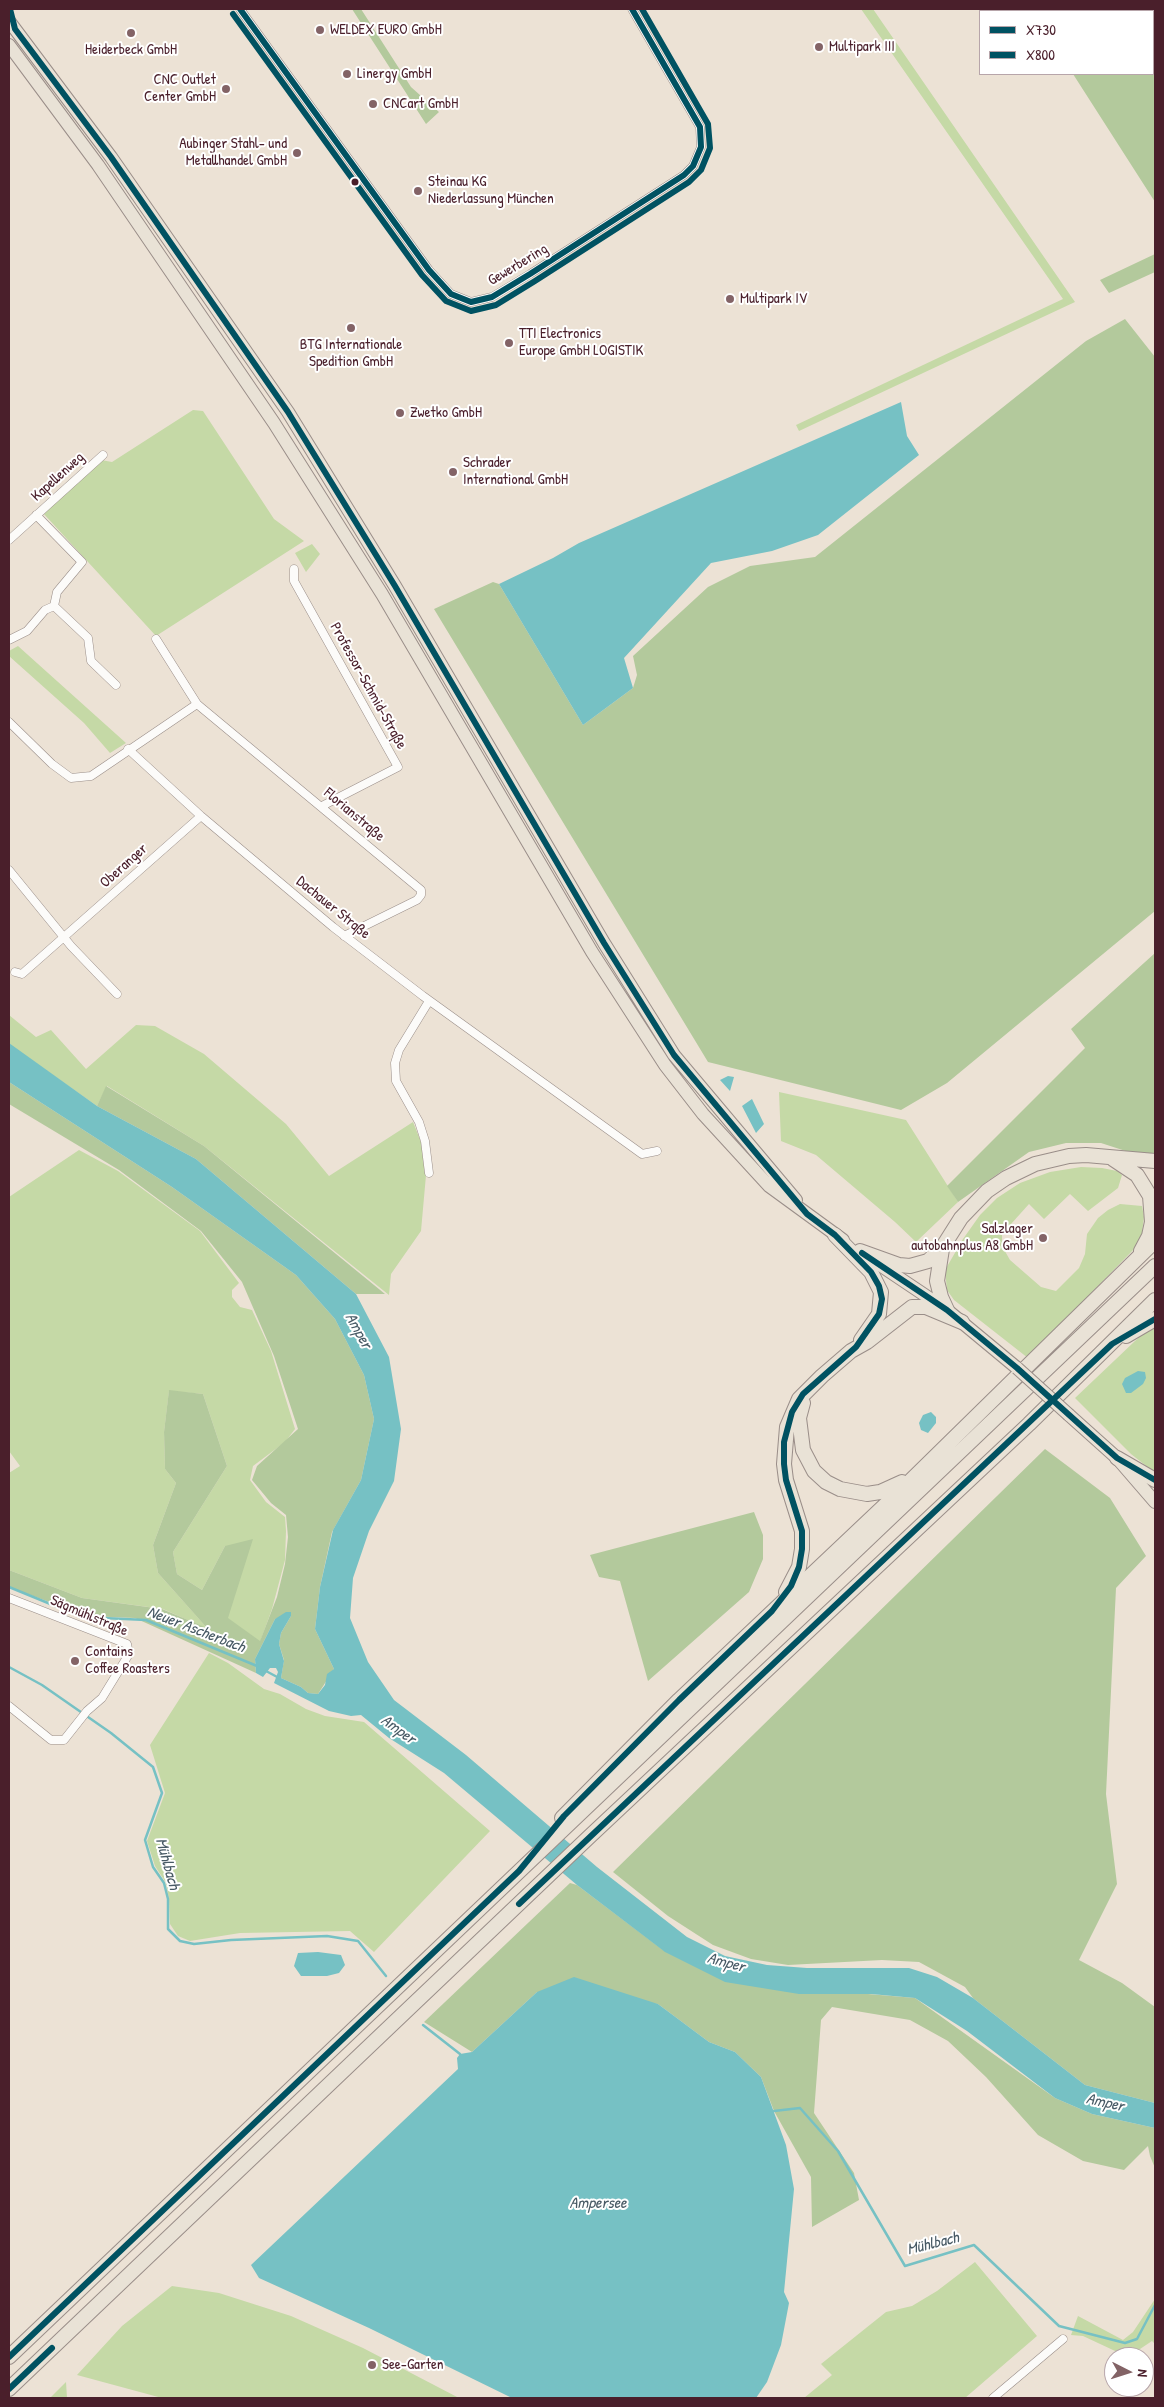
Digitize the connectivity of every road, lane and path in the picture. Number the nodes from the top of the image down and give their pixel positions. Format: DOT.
graph roads {
  1 [pos="10,9"];
  2 [pos="240,9"];
  3 [pos="632,9"];
  4 [pos="12,25"];
  5 [pos="9,45"];
  6 [pos="103,455"];
  7 [pos="36,515"];
  8 [pos="9,540"];
  9 [pos="294,569"];
  10 [pos="54,606"];
  11 [pos="156,639"];
  12 [pos="9,640"];
  13 [pos="116,685"];
  14 [pos="197,704"];
  15 [pos="12,726"];
  16 [pos="9,736"];
  17 [pos="128,749"];
  18 [pos="322,806"];
  19 [pos="201,816"];
  20 [pos="9,870"];
  21 [pos="66,936"];
  22 [pos="344,936"];
  23 [pos="15,972"];
  24 [pos="117,994"];
  25 [pos="429,1001"];
  26 [pos="657,1151"];
  27 [pos="1105,1156"];
  28 [pos="1155,1161"];
  29 [pos="429,1173"];
  30 [pos="807,1214"];
  31 [pos="835,1235"];
  32 [pos="1155,1242"];
  33 [pos="942,1248"];
  34 [pos="860,1251"];
  35 [pos="1133,1263"];
  36 [pos="1155,1266"];
  37 [pos="1155,1300"];
  38 [pos="947,1310"];
  39 [pos="1155,1319"];
  40 [pos="962,1322"];
  41 [pos="870,1334"];
  42 [pos="1112,1344"];
  43 [pos="812,1386"];
  44 [pos="1117,1458"];
  45 [pos="923,1468"];
  46 [pos="1155,1480"];
  47 [pos="1155,1502"];
  48 [pos="9,1598"];
  49 [pos="772,1611"];
  50 [pos="9,1706"];
  51 [pos="568,1819"];
  52 [pos="1063,2339"];
  53 [pos="9,2357"];
  54 [pos="9,2389"];
  55 [pos="993,2398"];
  1 -- 4 [label="main road"];
  2 -- 3 [label="street, Gewerbering"];
  4 -- 30 [label="main road"];
  5 -- 30 [label="main road"];
  6 -- 7 [label="street, Kapellenweg"];
  7 -- 8 [label="street, Kapellenweg"];
  7 -- 10 [label="street"];
  9 -- 18 [label="street, Professor-Schmid-Straße"];
  10 -- 12 [label="street"];
  10 -- 13 [label="street"];
  11 -- 14 [label="street, Florianstraße"];
  14 -- 17 [label="street"];
  14 -- 18 [label="street, Florianstraße"];
  15 -- 16 [label="street"];
  15 -- 17 [label="street"];
  17 -- 19 [label="street, Dachauer Straße"];
  18 -- 22 [label="street, Florianstraße"];
  19 -- 21 [label="street, Oberanger"];
  19 -- 22 [label="street, Dachauer Straße"];
  20 -- 21 [label="street"];
  21 -- 23 [label="street, Oberanger"];
  21 -- 24 [label="street"];
  22 -- 25 [label="street, Dachauer Straße"];
  25 -- 26 [label="street, Dachauer Straße"];
  25 -- 29 [label="street"];
  27 -- 28 [label="highway"];
  27 -- 33 [label="highway"];
  27 -- 35 [label="highway"];
  30 -- 31 [label="main road"];
  31 -- 34 [label="main road"];
  31 -- 41 [label="highway"];
  32 -- 35 [label="highway"];
  33 -- 34 [label="highway"];
  33 -- 38 [label="highway"];
  34 -- 38 [label="main road"];
  35 -- 45 [label="highway"];
  36 -- 51 [label="highway"];
  37 -- 42 [label="highway"];
  38 -- 40 [label="main road"];
  39 -- 42 [label="highway"];
  40 -- 41 [label="highway"];
  40 -- 44 [label="main road, bridge"];
  41 -- 43 [label="highway"];
  42 -- 54 [label="highway"];
  43 -- 45 [label="highway"];
  43 -- 49 [label="highway"];
  44 -- 46 [label="highway"];
  44 -- 47 [label="main road"];
  45 -- 49 [label="highway"];
  48 -- 50 [label="street, Sägmühlstraße"];
  49 -- 51 [label="highway"];
  51 -- 53 [label="highway"];
  52 -- 55 [label="street"];
}
